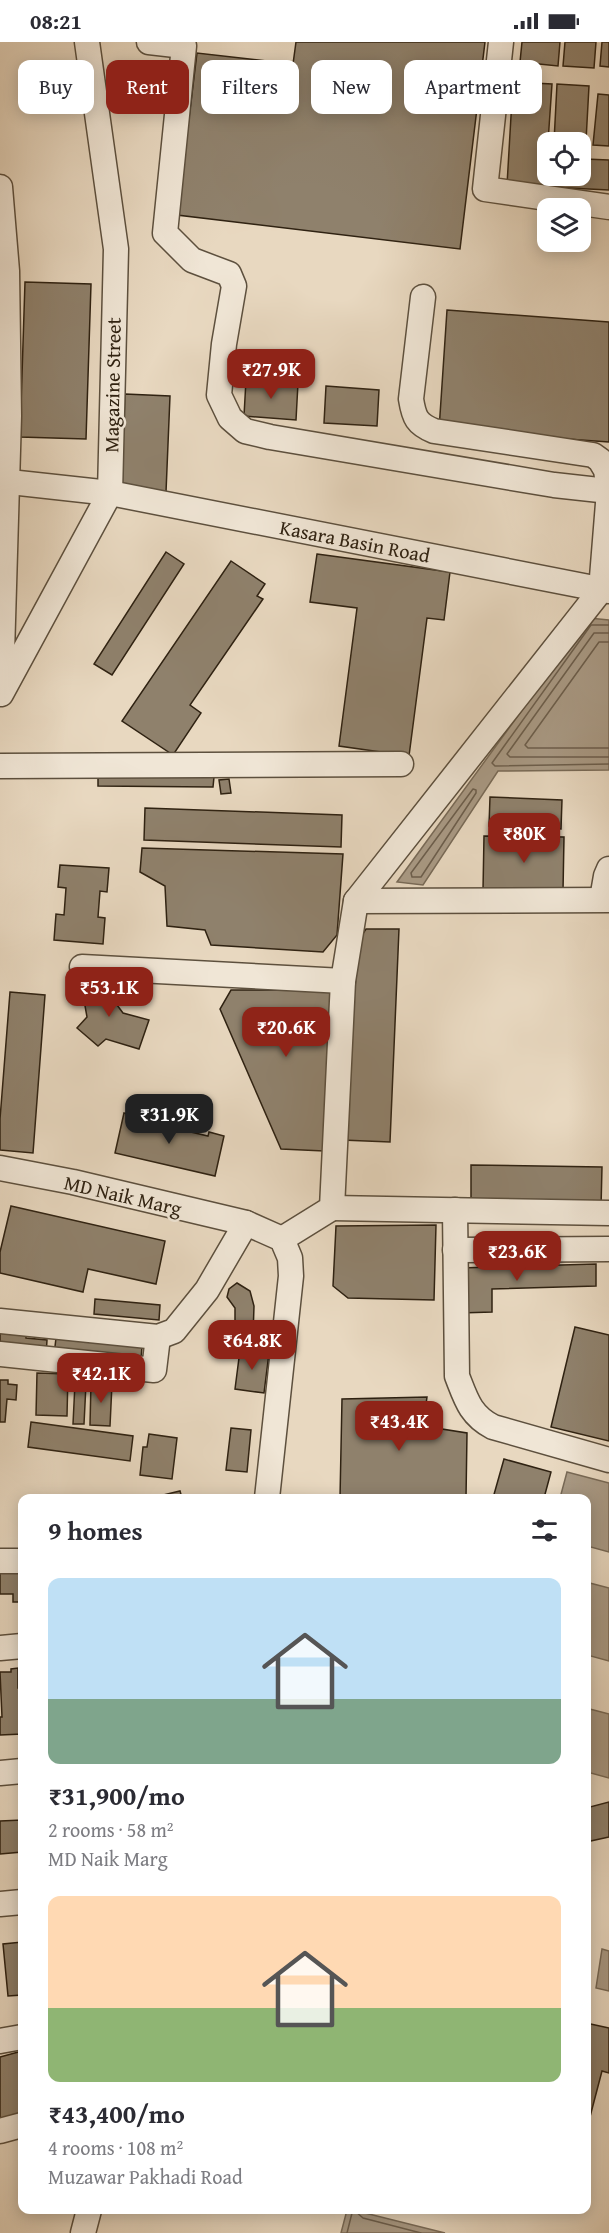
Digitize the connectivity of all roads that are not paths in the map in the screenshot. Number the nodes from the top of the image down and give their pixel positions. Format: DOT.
graph roads {
  1 [pos="87,42"];
  2 [pos="149,42"];
  3 [pos="501,42"];
  4 [pos="0,187"];
  5 [pos="609,207"];
  6 [pos="423,297"];
  7 [pos="4,481"];
  8 [pos="609,491"];
  9 [pos="110,492"];
  10 [pos="605,591"];
  11 [pos="1,694"];
  12 [pos="0,703"];
  13 [pos="401,764"];
  14 [pos="0,766"];
  15 [pos="609,869"];
  16 [pos="605,900"];
  17 [pos="356,901"];
  18 [pos="82,967"];
  19 [pos="344,981"];
  20 [pos="0,1168"];
  21 [pos="332,1208"];
  22 [pos="455,1210"];
  23 [pos="609,1213"];
  24 [pos="246,1223"];
  25 [pos="282,1239"];
  26 [pos="609,1249"];
  27 [pos="455,1250"];
  28 [pos="0,1321"];
  29 [pos="158,1338"];
  30 [pos="0,1354"];
  31 [pos="609,1460"];
  32 [pos="267,1494"];
  33 [pos="0,1561"];
  34 [pos="18,1561"];
  35 [pos="18,1646"];
  36 [pos="0,1648"];
  37 [pos="18,1771"];
  38 [pos="0,1773"];
  39 [pos="18,1902"];
  40 [pos="0,1904"];
  41 [pos="18,2038"];
  42 [pos="0,2042"];
  43 [pos="18,2126"];
  44 [pos="0,2131"];
  45 [pos="89,2214"];
  46 [pos="83,2233"];
  1 -- 9 [label="street, Magazine Street"];
  2 -- 8 [label="street"];
  3 -- 5 [label="street"];
  4 -- 7 [label="street"];
  6 -- 8 [label="street"];
  7 -- 9 [label="street, Kasara Basin Road"];
  7 -- 11 [label="street"];
  8 -- 10 [label="street"];
  9 -- 10 [label="street, Kasara Basin Road"];
  9 -- 11 [label="street, Magazine Street"];
  10 -- 17 [label="street"];
  11 -- 12 [label="street, Magazine Street"];
  13 -- 14 [label="street"];
  15 -- 16 [label="street"];
  16 -- 17 [label="street"];
  17 -- 19 [label="street"];
  18 -- 19 [label="street"];
  19 -- 21 [label="street"];
  20 -- 24 [label="street, MD Naik Marg"];
  21 -- 22 [label="street"];
  21 -- 25 [label="street"];
  22 -- 23 [label="street"];
  22 -- 27 [label="street"];
  24 -- 25 [label="street, MD Naik Marg"];
  24 -- 29 [label="street"];
  25 -- 32 [label="street"];
  26 -- 27 [label="street"];
  27 -- 31 [label="street"];
  28 -- 29 [label="street"];
  29 -- 30 [label="street"];
  33 -- 34 [label="street"];
  35 -- 36 [label="street"];
  37 -- 38 [label="street"];
  39 -- 40 [label="street"];
  41 -- 42 [label="street"];
  43 -- 44 [label="street"];
  45 -- 46 [label="street"];
}
